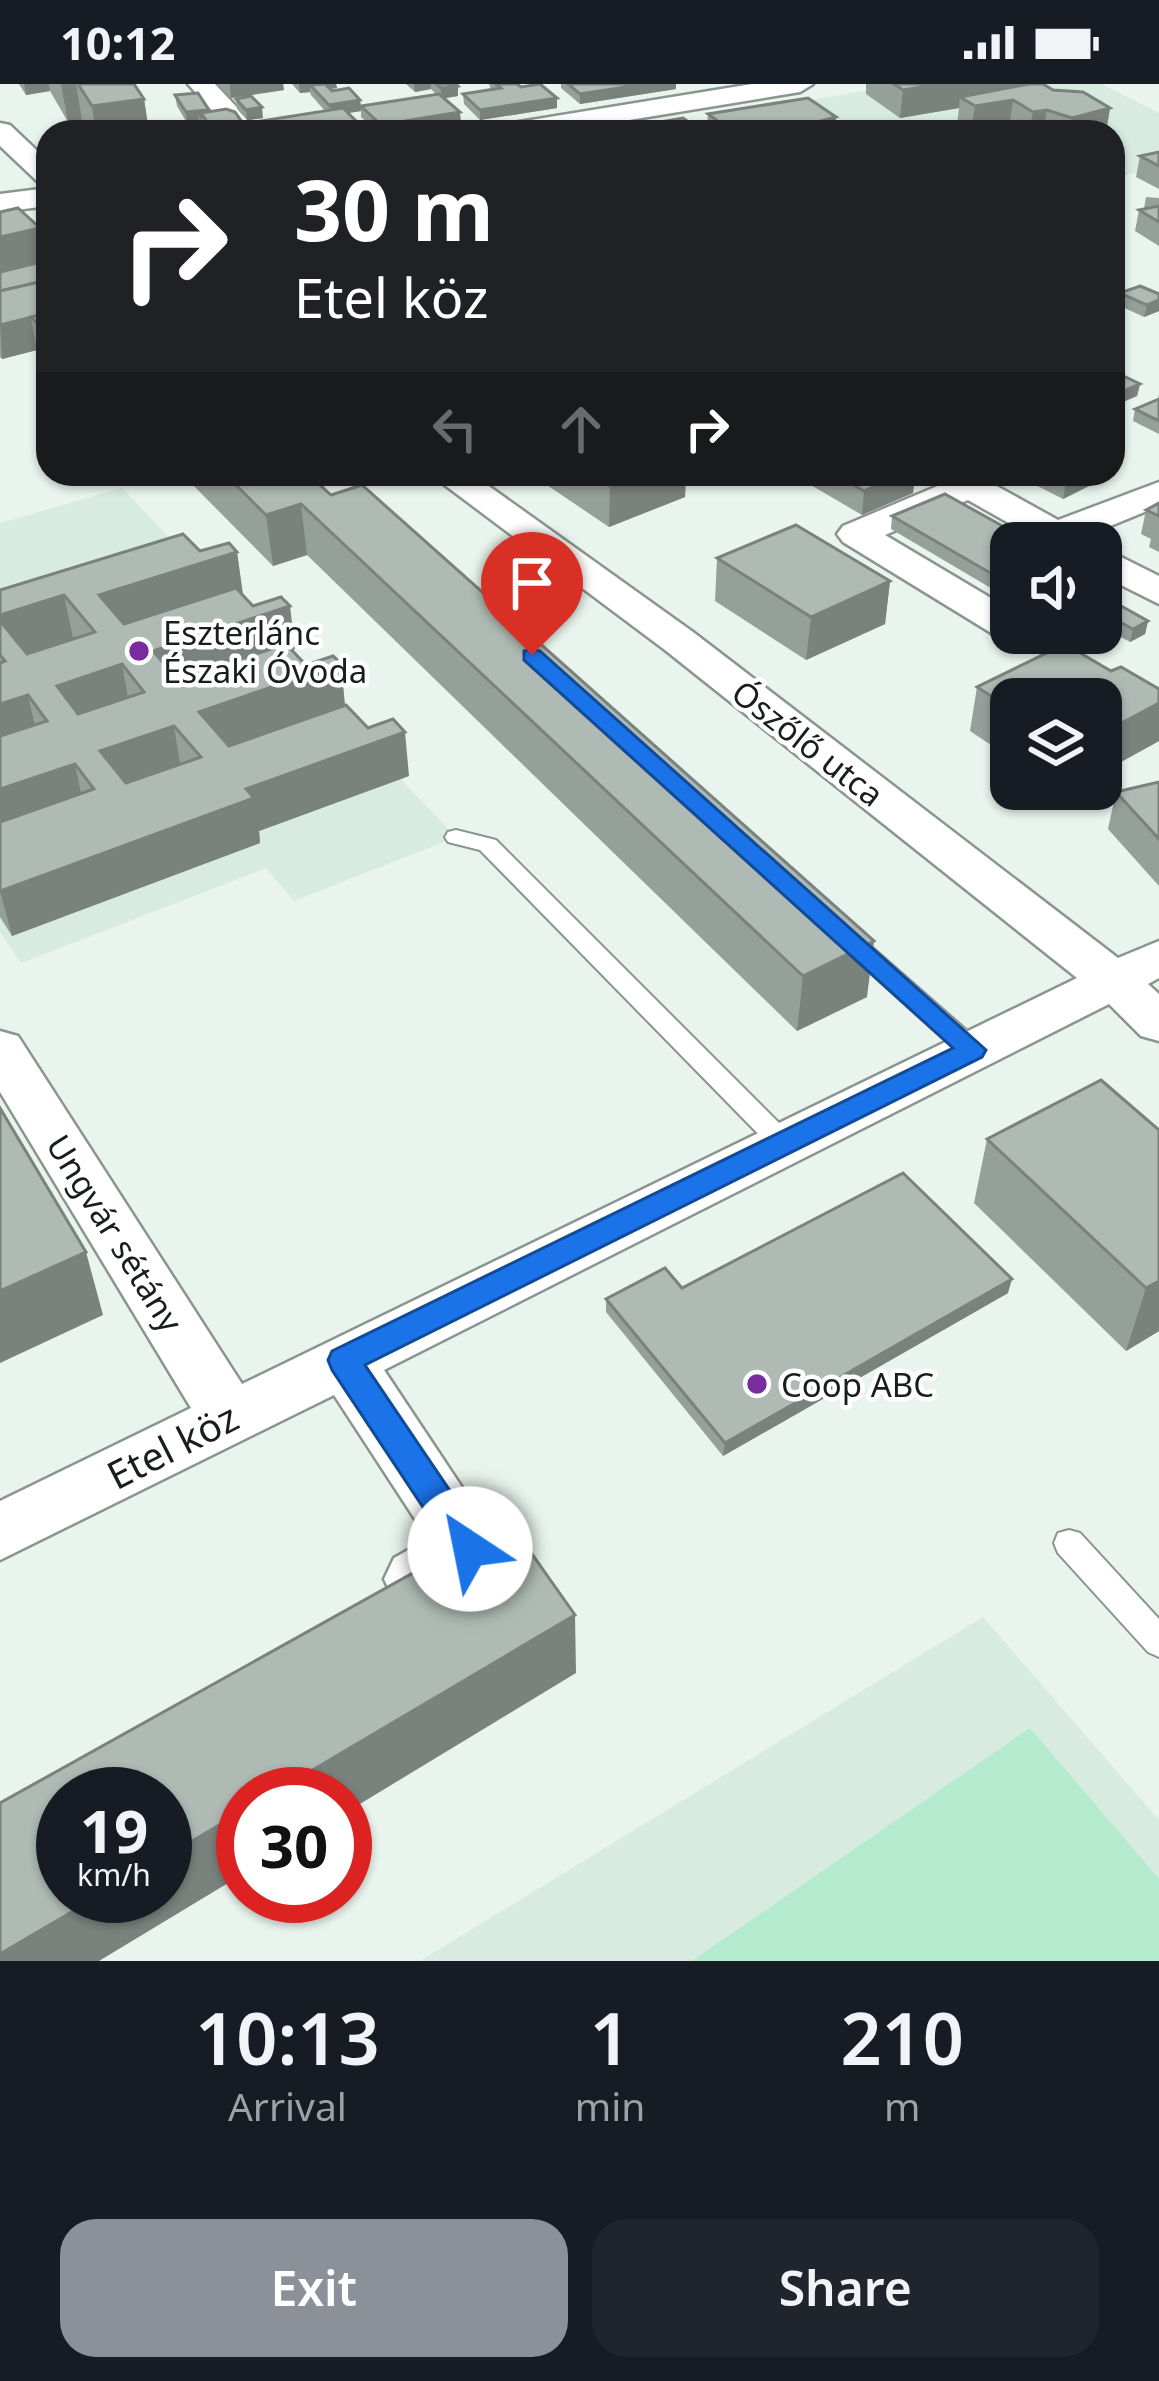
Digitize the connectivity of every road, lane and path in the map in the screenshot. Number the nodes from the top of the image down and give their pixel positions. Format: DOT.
graph roads {
  1 [pos="201,84"];
  2 [pos="800,84"];
  3 [pos="235,120"];
  4 [pos="580,120"];
  5 [pos="0,131"];
  6 [pos="36,165"];
  7 [pos="36,198"];
  8 [pos="0,203"];
  9 [pos="465,486"];
  10 [pos="947,486"];
  11 [pos="969,486"];
  12 [pos="1159,493"];
  13 [pos="1034,522"];
  14 [pos="1100,522"];
  15 [pos="1122,571"];
  16 [pos="1159,592"];
  17 [pos="990,616"];
  18 [pos="456,837"];
  19 [pos="831,923"];
  20 [pos="1138,970"];
  21 [pos="1159,1023"];
  22 [pos="0,1049"];
  23 [pos="973,1050"];
  24 [pos="784,1144"];
  25 [pos="344,1360"];
  26 [pos="229,1416"];
  27 [pos="0,1532"];
  28 [pos="1069,1544"];
  29 [pos="368,1606"];
  30 [pos="1159,1642"];
  1 -- 3 [label="street"];
  2 -- 4 [label="street"];
  5 -- 6 [label="street"];
  7 -- 8 [label="street"];
  9 -- 20 [label="street, Ószőlő utca"];
  10 -- 17 [label="street"];
  11 -- 13 [label="street"];
  12 -- 14 [label="street"];
  15 -- 16 [label="street"];
  18 -- 24 [label="lane"];
  19 -- 23 [label="lane"];
  20 -- 21 [label="street, Ószőlő utca"];
  20 -- 23 [label="street, Etel köz"];
  22 -- 26 [label="street, Ungvár sétány"];
  23 -- 24 [label="street, Etel köz"];
  24 -- 25 [label="street, Etel köz"];
  25 -- 26 [label="street, Etel köz"];
  25 -- 29 [label="street"];
  26 -- 27 [label="street, Etel köz"];
  28 -- 30 [label="lane"];
}
